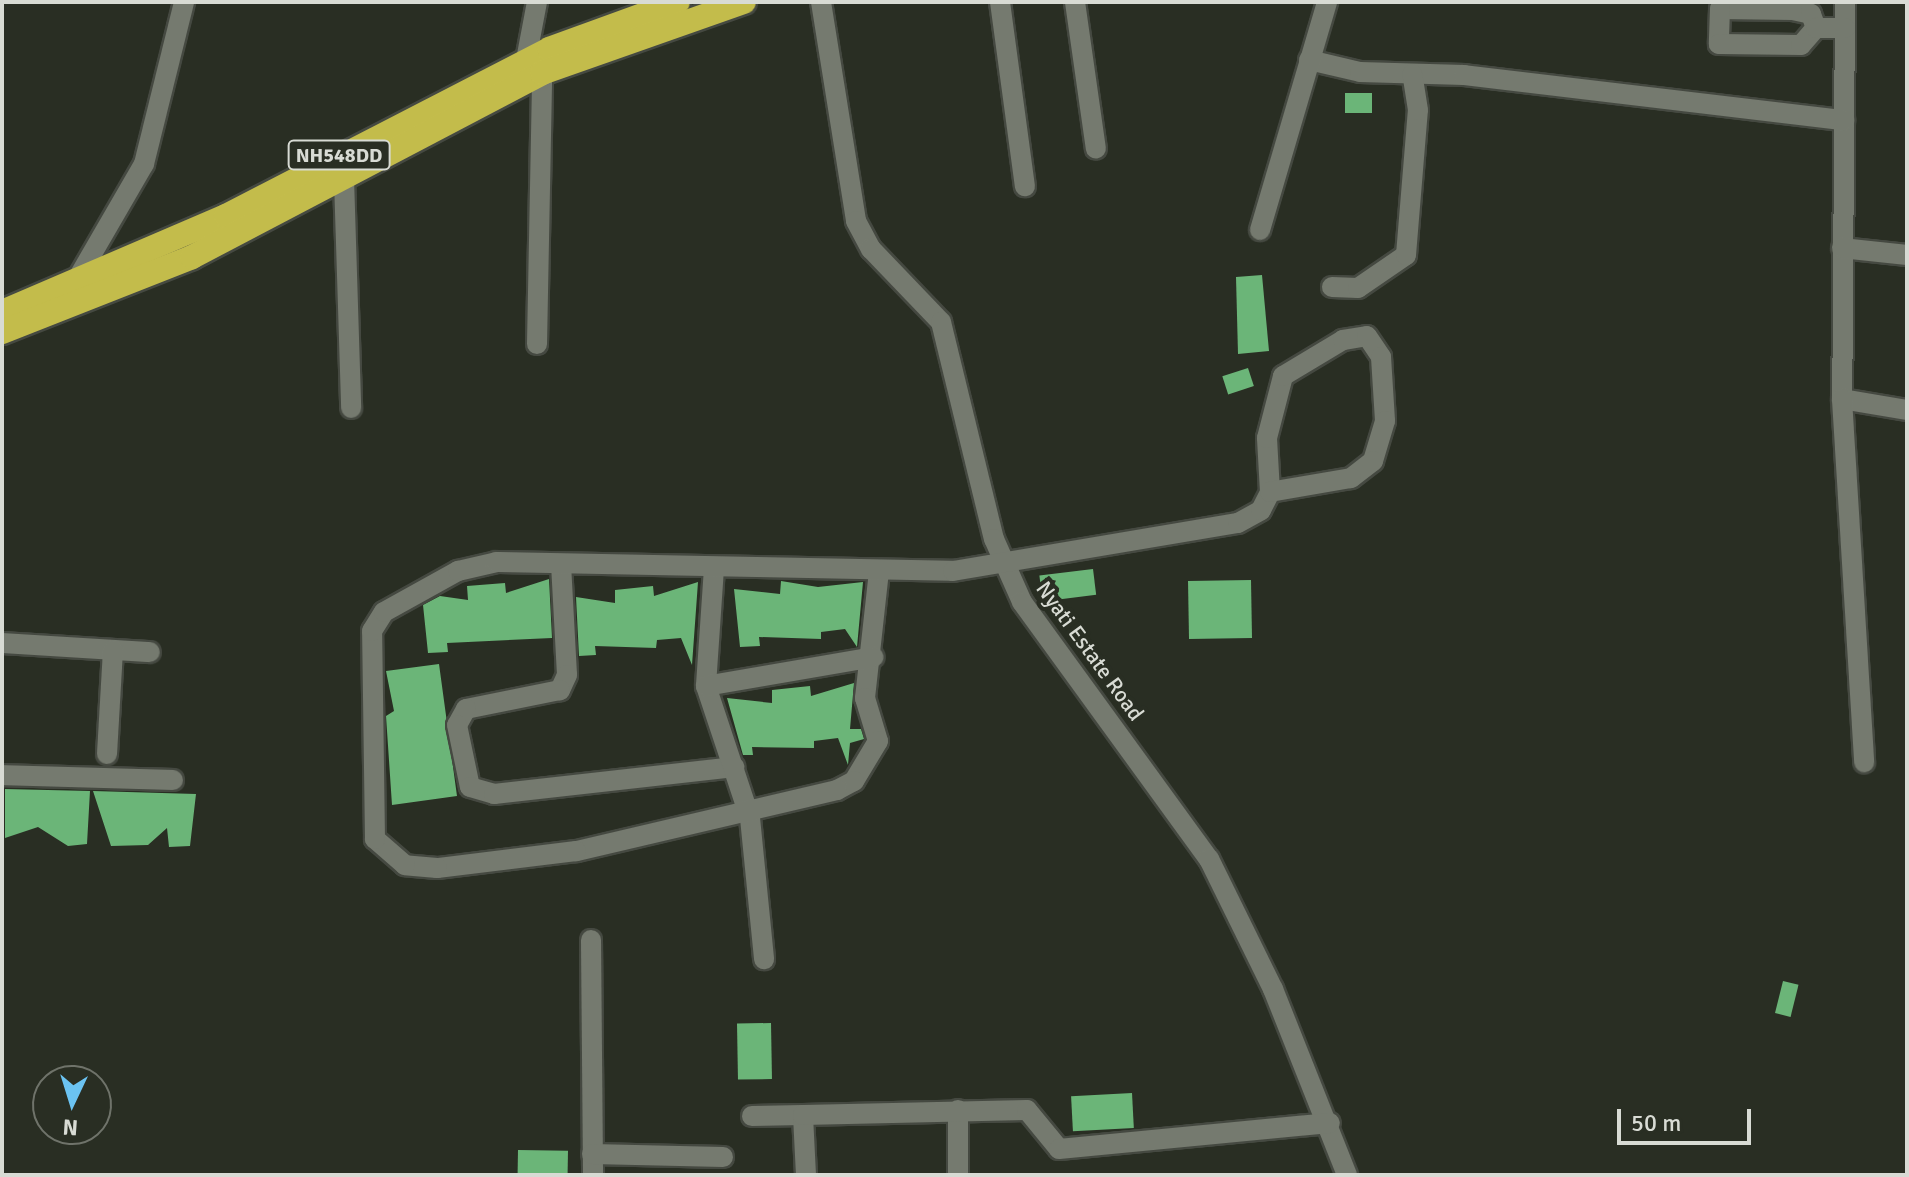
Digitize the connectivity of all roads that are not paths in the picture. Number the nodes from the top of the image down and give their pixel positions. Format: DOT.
graph roads {
  1 [pos="184,2"];
  2 [pos="537,2"];
  3 [pos="678,2"];
  4 [pos="744,2"];
  5 [pos="821,2"];
  6 [pos="1000,2"];
  7 [pos="1075,2"];
  8 [pos="1327,2"];
  9 [pos="1845,2"];
  10 [pos="1816,28"];
  11 [pos="1845,28"];
  12 [pos="1309,60"];
  13 [pos="534,67"];
  14 [pos="1412,74"];
  15 [pos="1844,120"];
  16 [pos="1096,149"];
  17 [pos="344,179"];
  18 [pos="1025,186"];
  19 [pos="1260,230"];
  20 [pos="1842,248"];
  21 [pos="1907,255"];
  22 [pos="75,283"];
  23 [pos="1332,287"];
  24 [pos="2,312"];
  25 [pos="2,332"];
  26 [pos="537,344"];
  27 [pos="1842,399"];
  28 [pos="351,408"];
  29 [pos="1907,410"];
  30 [pos="1270,492"];
  31 [pos="1004,562"];
  32 [pos="561,564"];
  33 [pos="714,568"];
  34 [pos="879,571"];
  35 [pos="2,643"];
  36 [pos="113,650"];
  37 [pos="150,652"];
  38 [pos="874,657"];
  39 [pos="706,686"];
  40 [pos="107,754"];
  41 [pos="1864,762"];
  42 [pos="734,767"];
  43 [pos="2,775"];
  44 [pos="173,780"];
  45 [pos="748,811"];
  46 [pos="591,940"];
  47 [pos="764,959"];
  48 [pos="958,1110"];
  49 [pos="803,1115"];
  50 [pos="752,1116"];
  51 [pos="1330,1123"];
  52 [pos="723,1157"];
  53 [pos="592,1165"];
  54 [pos="806,1175"];
  55 [pos="958,1175"];
  56 [pos="1347,1175"];
  1 -- 22 [label="street"];
  2 -- 13 [label="street"];
  3 -- 13 [label="highway, NH548DD"];
  4 -- 13 [label="highway, NH548DD"];
  5 -- 31 [label="street, Nyati Estate Road"];
  6 -- 18 [label="street"];
  7 -- 16 [label="street"];
  8 -- 12 [label="street"];
  9 -- 11 [label="street"];
  10 -- 11 [label="street"];
  11 -- 15 [label="street"];
  12 -- 14 [label="street"];
  12 -- 19 [label="street"];
  13 -- 17 [label="highway, NH548DD"];
  13 -- 22 [label="highway, NH548DD"];
  13 -- 26 [label="street"];
  14 -- 15 [label="street"];
  14 -- 23 [label="street"];
  15 -- 20 [label="street"];
  17 -- 25 [label="highway, NH548DD"];
  17 -- 28 [label="street"];
  20 -- 21 [label="street"];
  20 -- 27 [label="street"];
  22 -- 24 [label="highway, NH548DD"];
  27 -- 29 [label="street"];
  27 -- 41 [label="street"];
  30 -- 30 [label="street"];
  30 -- 31 [label="street"];
  31 -- 34 [label="street"];
  31 -- 51 [label="street, Nyati Estate Road"];
  32 -- 33 [label="street"];
  32 -- 42 [label="street"];
  32 -- 45 [label="street"];
  33 -- 34 [label="street"];
  33 -- 39 [label="street"];
  34 -- 38 [label="street"];
  35 -- 36 [label="street"];
  36 -- 37 [label="street"];
  36 -- 40 [label="street"];
  38 -- 39 [label="street"];
  38 -- 45 [label="street"];
  39 -- 42 [label="street"];
  42 -- 45 [label="street"];
  43 -- 44 [label="street"];
  45 -- 47 [label="street"];
  46 -- 53 [label="street"];
  48 -- 49 [label="street"];
  48 -- 51 [label="street"];
  48 -- 55 [label="street"];
  49 -- 50 [label="street"];
  49 -- 54 [label="street"];
  51 -- 56 [label="street, Nyati Estate Road"];
  52 -- 53 [label="street"];
}
